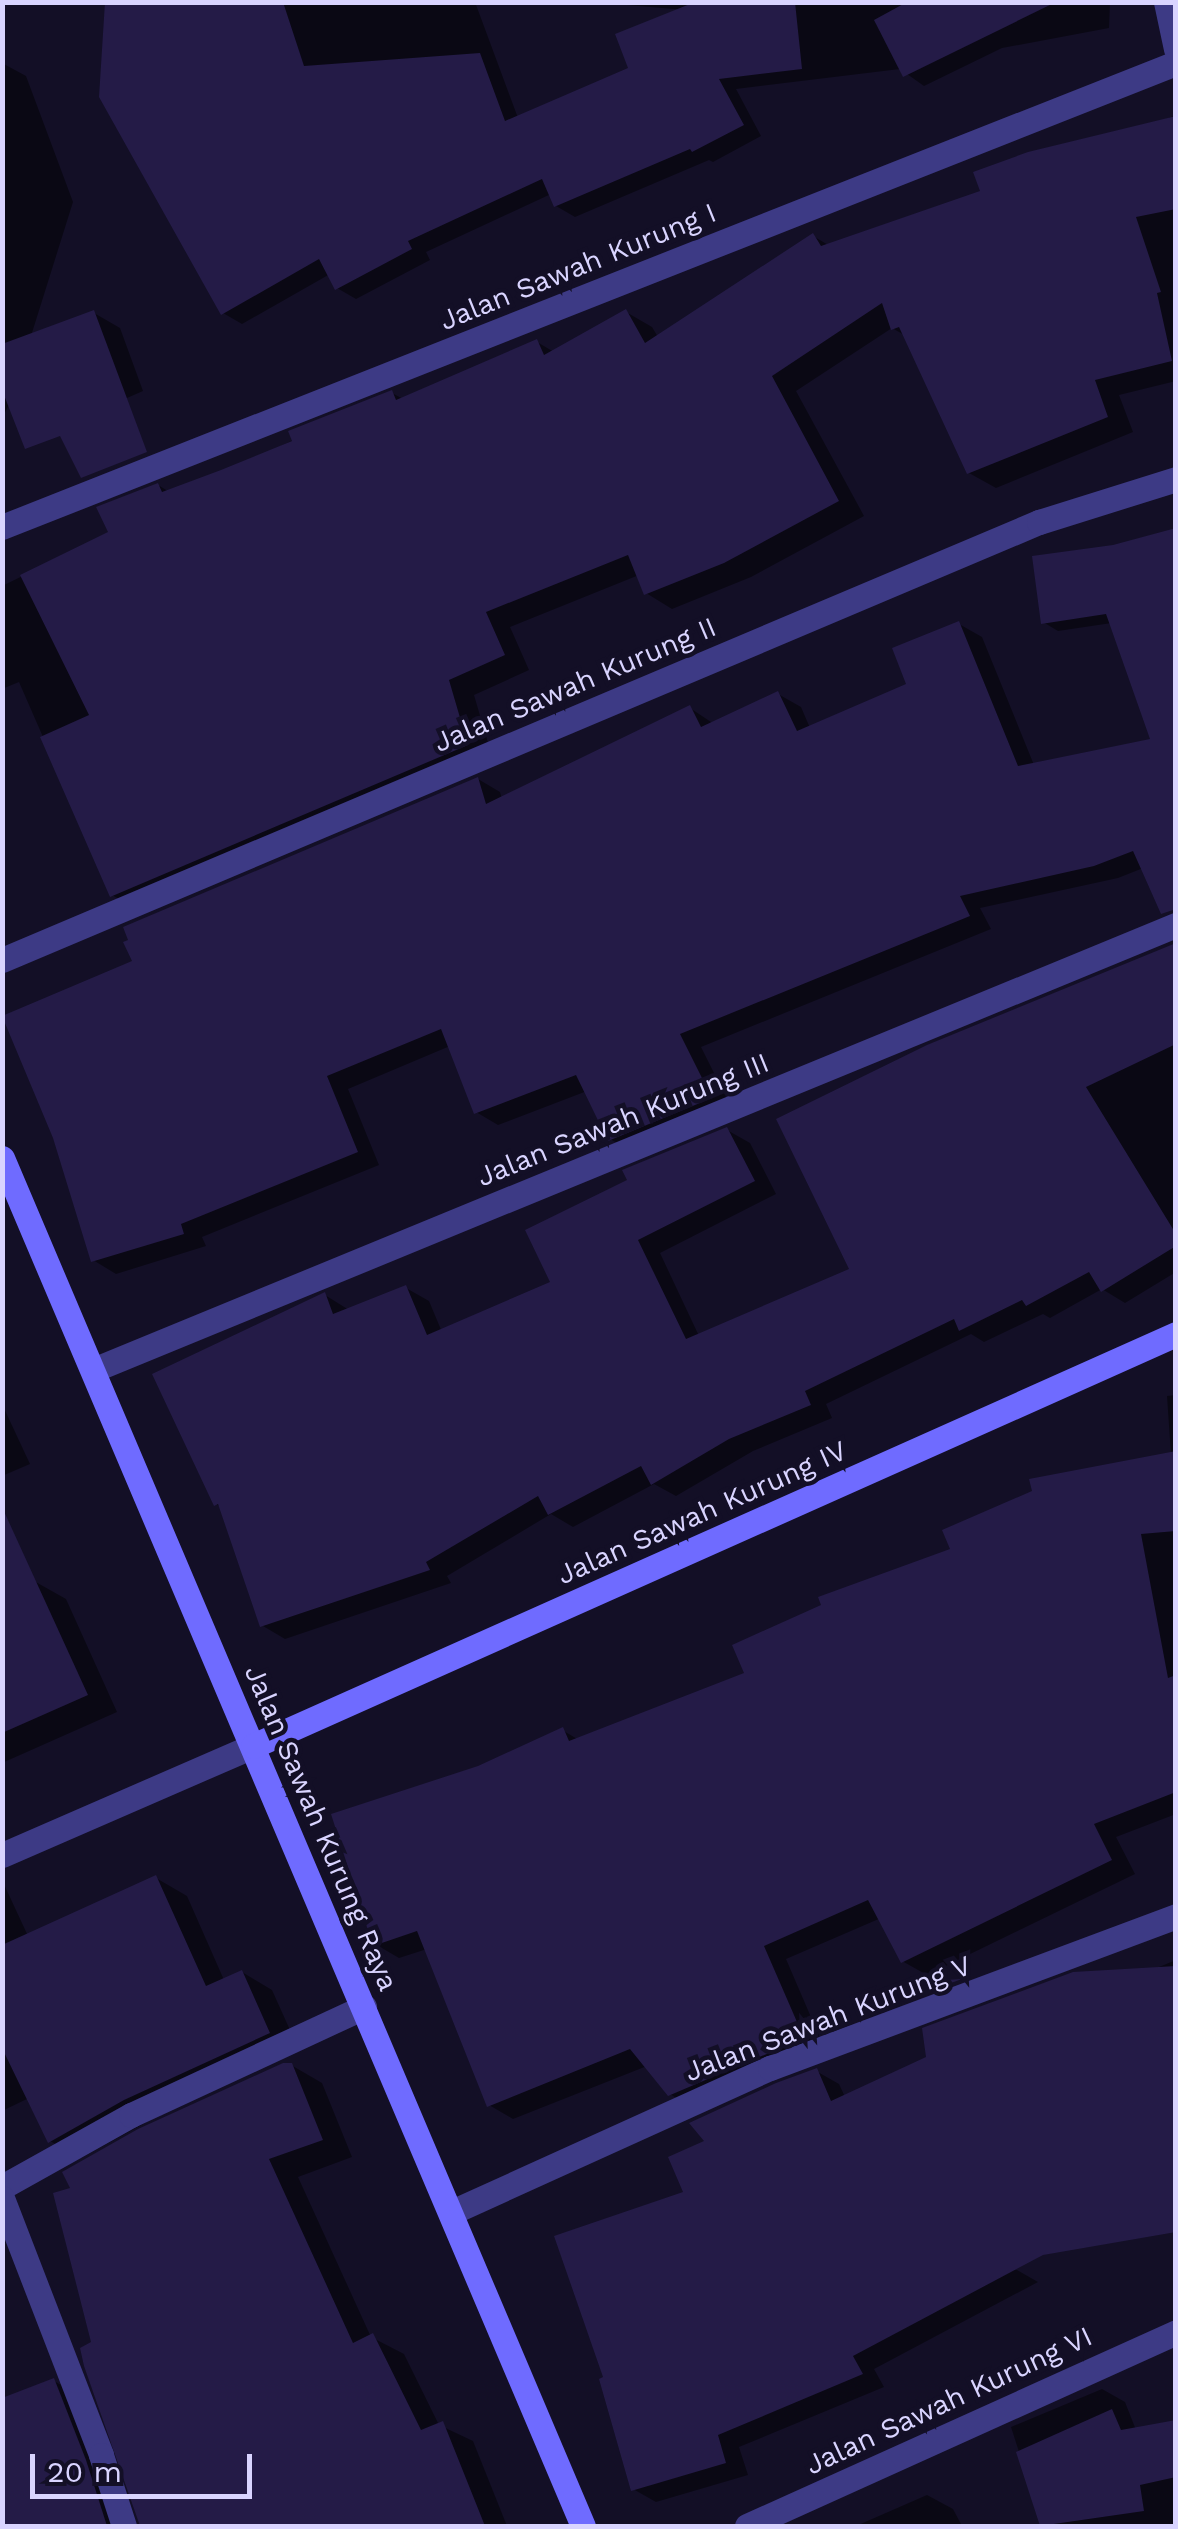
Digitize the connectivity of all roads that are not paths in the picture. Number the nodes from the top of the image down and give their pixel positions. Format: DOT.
graph roads {
  1 [pos="1166,2"];
  2 [pos="1176,49"];
  3 [pos="1176,63"];
  4 [pos="1176,480"];
  5 [pos="2,527"];
  6 [pos="1176,925"];
  7 [pos="2,960"];
  8 [pos="2,1158"];
  9 [pos="1176,1334"];
  10 [pos="94,1370"];
  11 [pos="253,1746"];
  12 [pos="2,1855"];
  13 [pos="1176,1916"];
  14 [pos="364,2007"];
  15 [pos="2,2187"];
  16 [pos="2,2198"];
  17 [pos="452,2212"];
  18 [pos="1176,2332"];
  19 [pos="586,2525"];
  20 [pos="124,2526"];
  21 [pos="748,2526"];
  1 -- 2 [label="street"];
  3 -- 5 [label="street, Jalan Sawah Kurung I"];
  4 -- 7 [label="street, Jalan Sawah Kurung II"];
  6 -- 10 [label="street, Jalan Sawah Kurung III"];
  8 -- 10 [label="street, Jalan Sawah Kurung Raya"];
  9 -- 11 [label="street, Jalan Sawah Kurung IV"];
  10 -- 11 [label="street, Jalan Sawah Kurung Raya"];
  11 -- 12 [label="street"];
  11 -- 14 [label="street, Jalan Sawah Kurung Raya"];
  13 -- 17 [label="street, Jalan Sawah Kurung V"];
  14 -- 15 [label="street"];
  14 -- 17 [label="street, Jalan Sawah Kurung Raya"];
  16 -- 20 [label="street"];
  17 -- 19 [label="street, Jalan Sawah Kurung Raya"];
  18 -- 21 [label="street, Jalan Sawah Kurung VI"];
}
